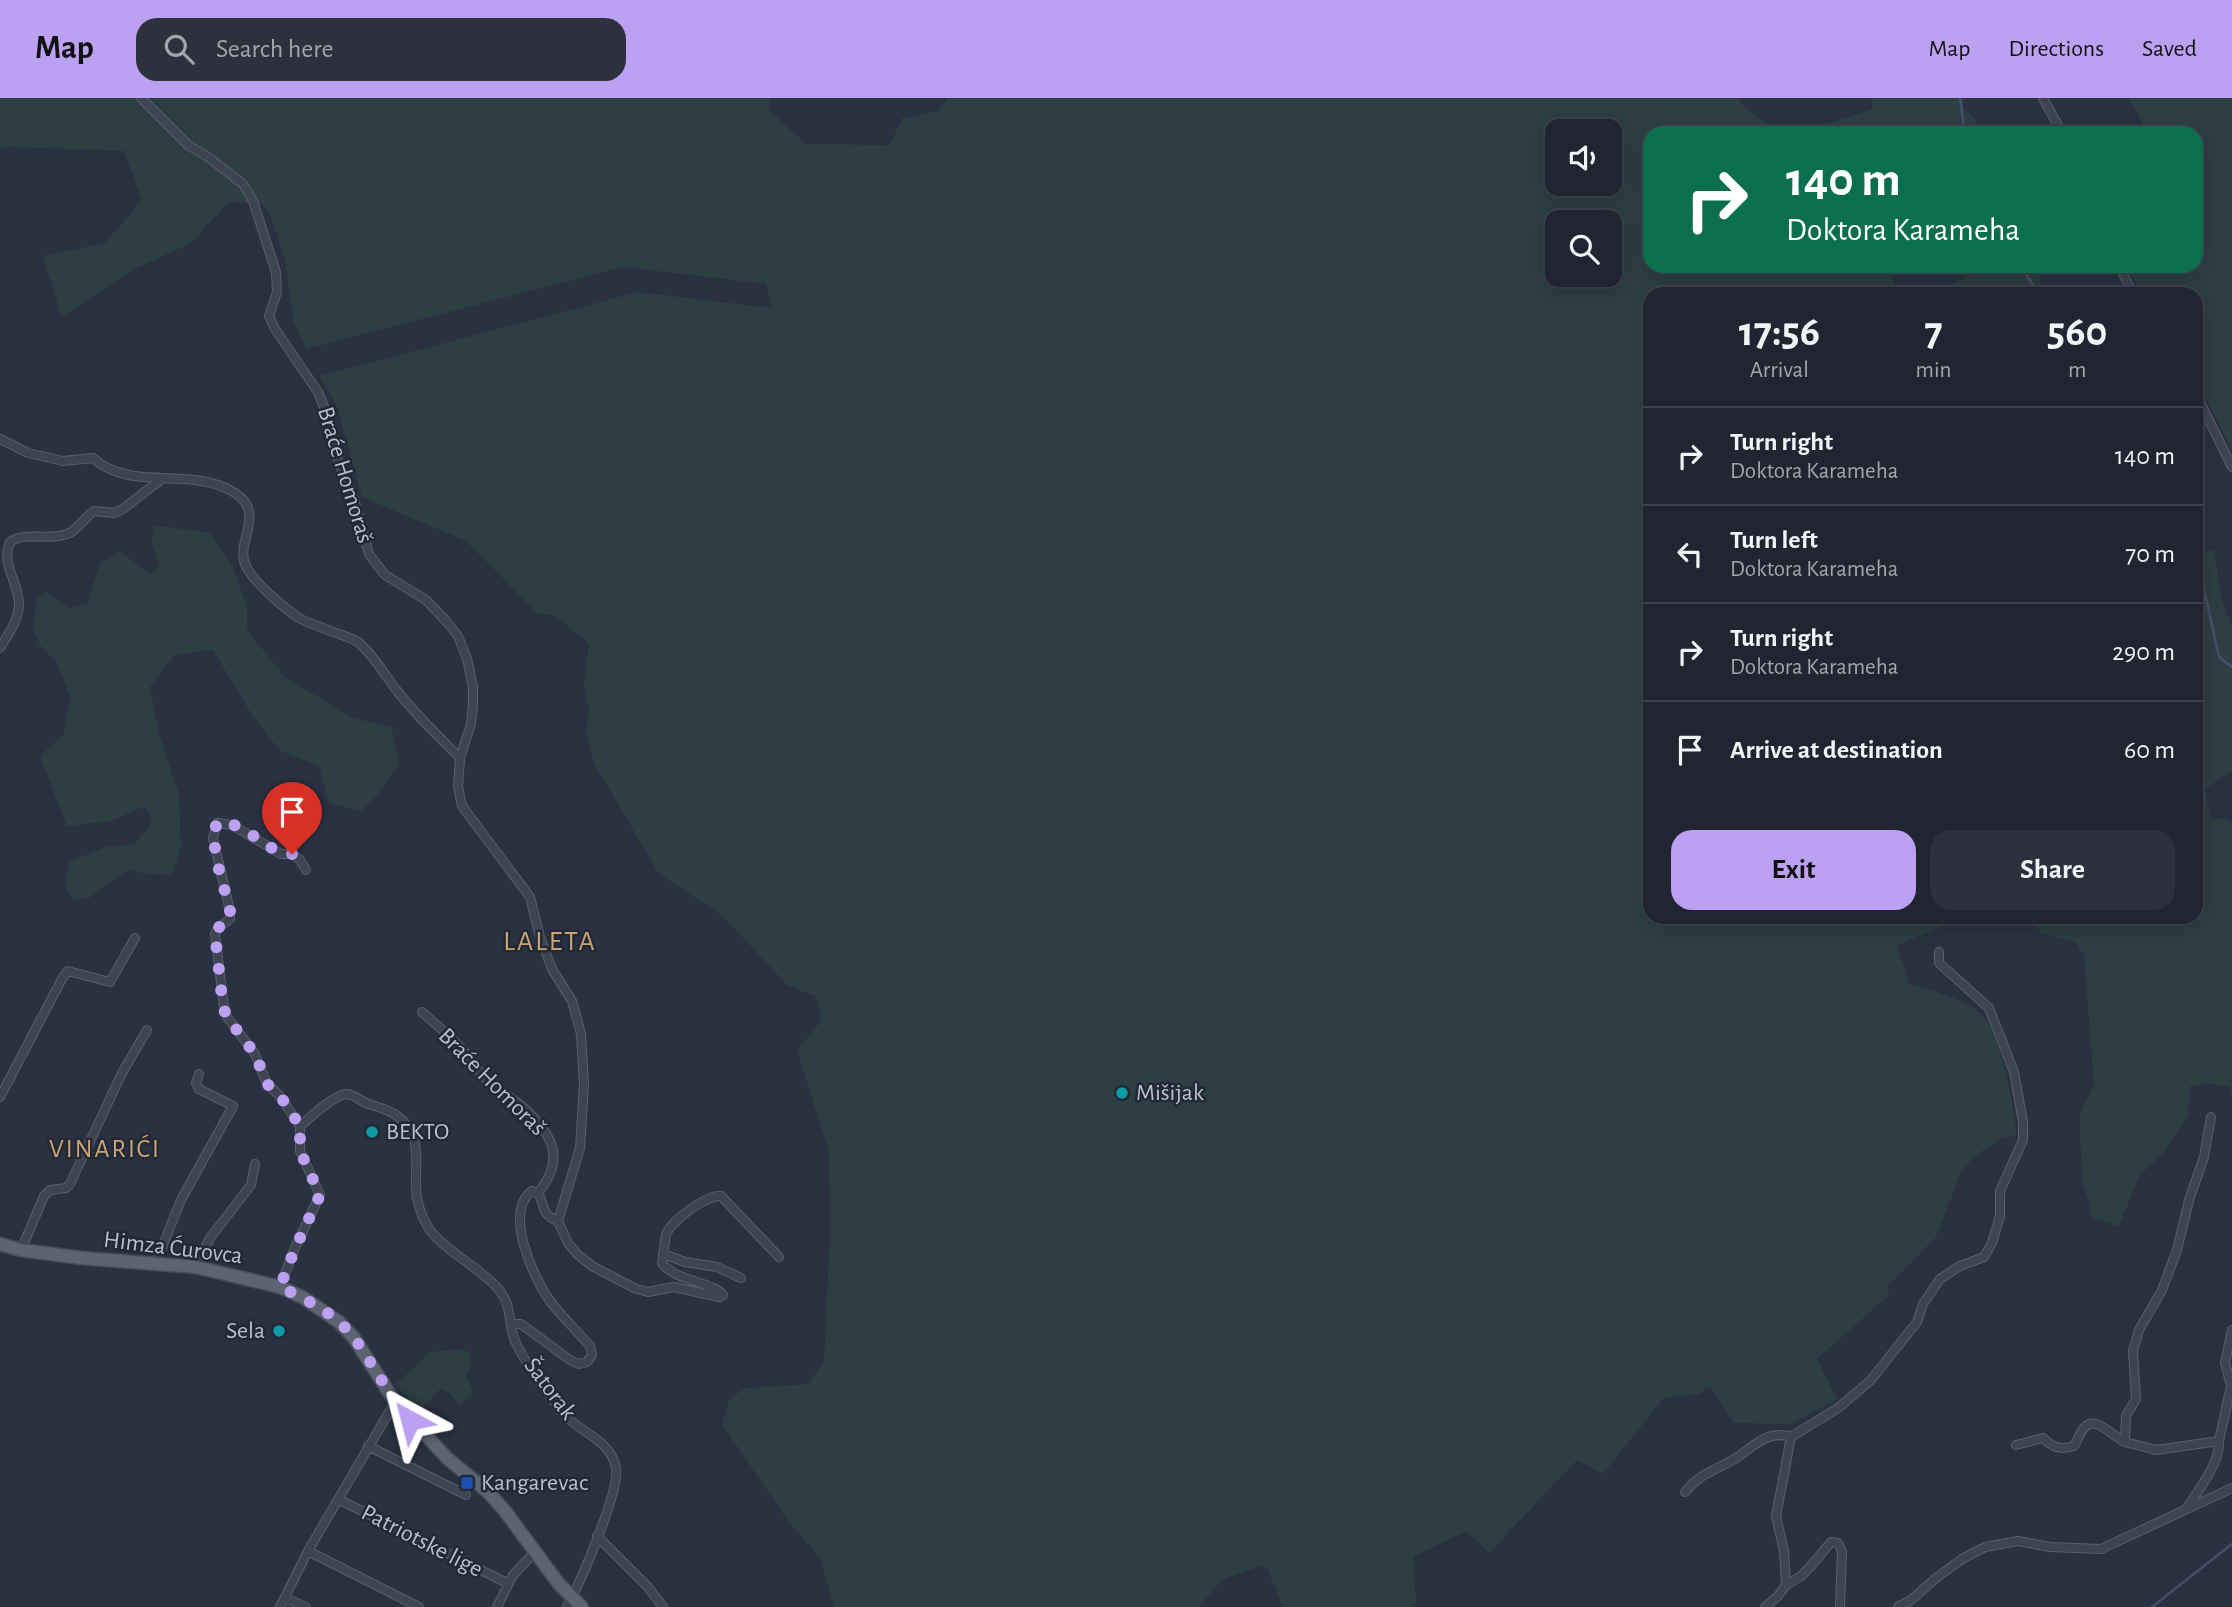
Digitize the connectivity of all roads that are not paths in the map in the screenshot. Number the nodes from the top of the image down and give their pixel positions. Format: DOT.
graph roads {
  1 [pos="141,98"];
  2 [pos="2043,98"];
  3 [pos="2058,126"];
  4 [pos="2203,408"];
  5 [pos="0,439"];
  6 [pos="2232,467"];
  7 [pos="163,478"];
  8 [pos="0,648"];
  9 [pos="460,758"];
  10 [pos="306,870"];
  11 [pos="135,938"];
  12 [pos="1939,952"];
  13 [pos="422,1012"];
  14 [pos="147,1030"];
  15 [pos="199,1074"];
  16 [pos="0,1097"];
  17 [pos="2211,1117"];
  18 [pos="300,1126"];
  19 [pos="255,1164"];
  20 [pos="538,1193"];
  21 [pos="558,1221"];
  22 [pos="4,1245"];
  23 [pos="21,1251"];
  24 [pos="664,1254"];
  25 [pos="779,1257"];
  26 [pos="155,1265"];
  27 [pos="196,1267"];
  28 [pos="741,1279"];
  29 [pos="280,1287"];
  30 [pos="511,1324"];
  31 [pos="2232,1330"];
  32 [pos="395,1402"];
  33 [pos="1791,1437"];
  34 [pos="2219,1441"];
  35 [pos="2124,1442"];
  36 [pos="368,1446"];
  37 [pos="2017,1446"];
  38 [pos="2232,1488"];
  39 [pos="1685,1492"];
  40 [pos="466,1495"];
  41 [pos="338,1499"];
  42 [pos="2186,1509"];
  43 [pos="597,1536"];
  44 [pos="308,1550"];
  45 [pos="534,1552"];
  46 [pos="507,1583"];
  47 [pos="1786,1585"];
  48 [pos="285,1598"];
  49 [pos="573,1604"];
  50 [pos="280,1607"];
  51 [pos="306,1607"];
  52 [pos="419,1607"];
  53 [pos="497,1607"];
  54 [pos="663,1607"];
  55 [pos="1765,1607"];
  56 [pos="1840,1607"];
  57 [pos="1898,1607"];
  1 -- 9 [label="street, Braće Homoraš"];
  2 -- 3 [label="street"];
  4 -- 6 [label="street"];
  5 -- 7 [label="street"];
  7 -- 8 [label="street"];
  7 -- 9 [label="street"];
  9 -- 21 [label="street, Braće Homoraš"];
  10 -- 18 [label="street"];
  11 -- 16 [label="street"];
  12 -- 33 [label="street"];
  13 -- 20 [label="street, Braće Homoraš"];
  14 -- 23 [label="street"];
  15 -- 26 [label="street"];
  17 -- 35 [label="street"];
  18 -- 29 [label="street"];
  18 -- 30 [label="street"];
  19 -- 27 [label="street"];
  20 -- 21 [label="street"];
  20 -- 30 [label="street, Braće Homoraš"];
  21 -- 24 [label="street"];
  22 -- 23 [label="main road, Himza Ćurovca"];
  23 -- 26 [label="main road, Himza Ćurovca"];
  24 -- 25 [label="street"];
  24 -- 28 [label="street"];
  26 -- 27 [label="main road, Himza Ćurovca"];
  27 -- 29 [label="main road, Himza Ćurovca"];
  29 -- 32 [label="main road, Himza Ćurovca"];
  30 -- 43 [label="street, Šatorak"];
  31 -- 34 [label="street"];
  32 -- 36 [label="street"];
  32 -- 45 [label="main road, Himza Ćurovca"];
  33 -- 39 [label="street"];
  33 -- 47 [label="street"];
  34 -- 35 [label="street"];
  34 -- 42 [label="street"];
  35 -- 37 [label="street"];
  36 -- 40 [label="street"];
  36 -- 41 [label="street"];
  38 -- 42 [label="street"];
  41 -- 44 [label="street"];
  41 -- 46 [label="street, Patriotske lige"];
  42 -- 57 [label="street"];
  43 -- 49 [label="street, Šatorak"];
  43 -- 54 [label="street"];
  44 -- 48 [label="street"];
  44 -- 52 [label="street"];
  45 -- 46 [label="street"];
  45 -- 49 [label="main road, Himza Ćurovca"];
  46 -- 53 [label="street"];
  47 -- 55 [label="street"];
  47 -- 56 [label="street"];
  48 -- 50 [label="street"];
  48 -- 51 [label="street"];
}
